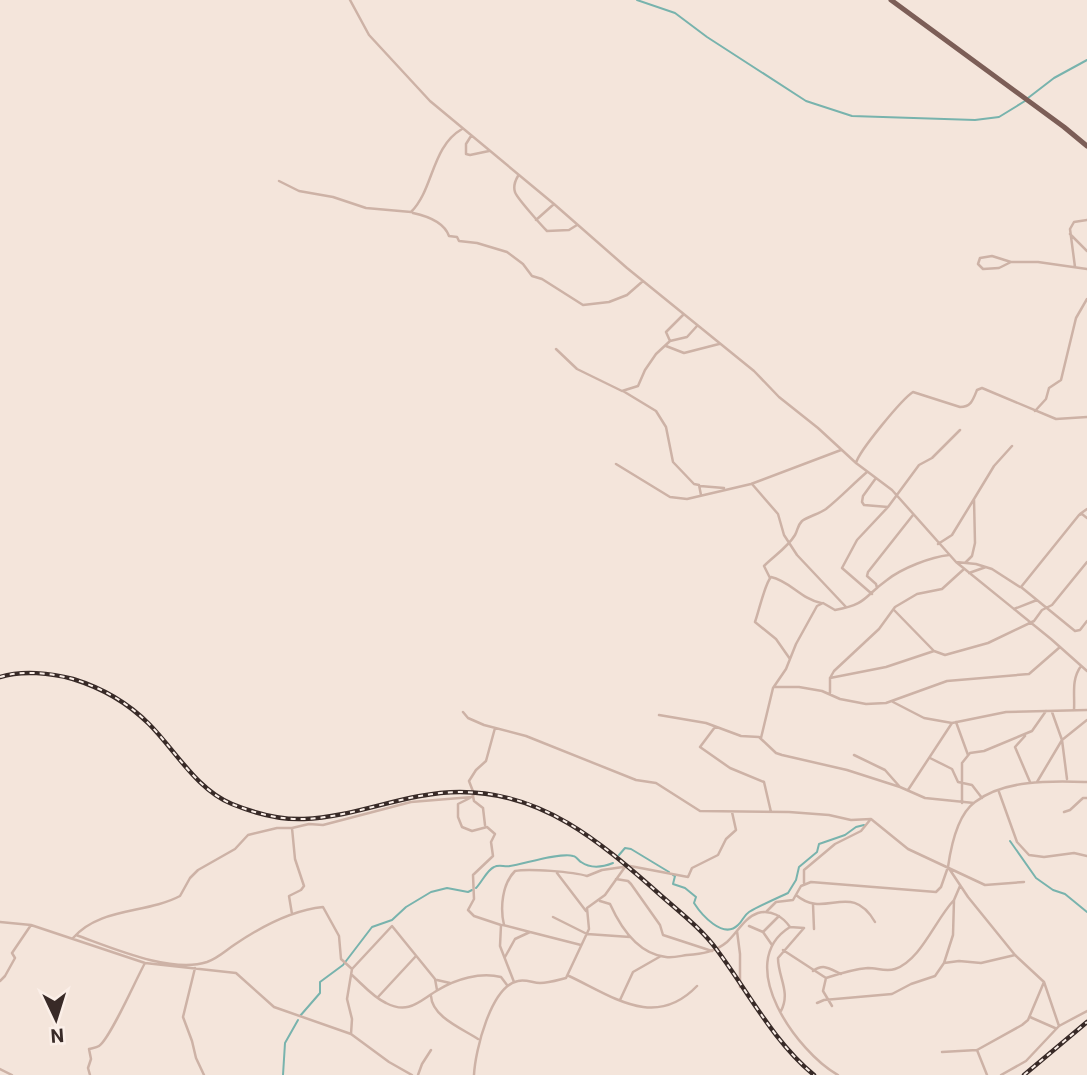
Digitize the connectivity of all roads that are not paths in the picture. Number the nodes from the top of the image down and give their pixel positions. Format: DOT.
graph roads {
  1 [pos="350,0"];
  2 [pos="891,0"];
  3 [pos="462,129"];
  4 [pos="471,136"];
  5 [pos="1087,146"];
  6 [pos="489,151"];
  7 [pos="519,175"];
  8 [pos="279,181"];
  9 [pos="554,204"];
  10 [pos="413,213"];
  11 [pos="536,220"];
  12 [pos="1087,220"];
  13 [pos="577,225"];
  14 [pos="1070,234"];
  15 [pos="1087,251"];
  16 [pos="1010,262"];
  17 [pos="1075,268"];
  18 [pos="1087,269"];
  19 [pos="643,281"];
  20 [pos="1087,299"];
  21 [pos="683,315"];
  22 [pos="698,326"];
  23 [pos="670,341"];
  24 [pos="719,344"];
  25 [pos="664,346"];
  26 [pos="556,349"];
  27 [pos="623,391"];
  28 [pos="1035,411"];
  29 [pos="1087,417"];
  30 [pos="960,430"];
  31 [pos="1012,446"];
  32 [pos="841,450"];
  33 [pos="856,463"];
  34 [pos="616,464"];
  35 [pos="867,472"];
  36 [pos="876,478"];
  37 [pos="751,484"];
  38 [pos="700,486"];
  39 [pos="728,489"];
  40 [pos="701,495"];
  41 [pos="897,495"];
  42 [pos="974,499"];
  43 [pos="888,507"];
  44 [pos="1087,509"];
  45 [pos="1080,514"];
  46 [pos="914,515"];
  47 [pos="1087,518"];
  48 [pos="789,541"];
  49 [pos="938,544"];
  50 [pos="949,555"];
  51 [pos="956,562"];
  52 [pos="967,562"];
  53 [pos="1087,562"];
  54 [pos="986,567"];
  55 [pos="964,569"];
  56 [pos="969,573"];
  57 [pos="770,578"];
  58 [pos="1021,587"];
  59 [pos="877,588"];
  60 [pos="872,594"];
  61 [pos="1037,600"];
  62 [pos="821,603"];
  63 [pos="846,607"];
  64 [pos="1048,608"];
  65 [pos="1014,609"];
  66 [pos="894,610"];
  67 [pos="1087,621"];
  68 [pos="1030,623"];
  69 [pos="1060,647"];
  70 [pos="934,651"];
  71 [pos="790,659"];
  72 [pos="1081,666"];
  73 [pos="1087,671"];
  74 [pos="830,678"];
  75 [pos="774,687"];
  76 [pos="830,694"];
  77 [pos="893,702"];
  78 [pos="1087,710"];
  79 [pos="1045,711"];
  80 [pos="1074,711"];
  81 [pos="463,712"];
  82 [pos="1052,712"];
  83 [pos="659,715"];
  84 [pos="1087,720"];
  85 [pos="954,723"];
  86 [pos="715,727"];
  87 [pos="495,728"];
  88 [pos="1027,734"];
  89 [pos="761,738"];
  90 [pos="1062,740"];
  91 [pos="968,754"];
  92 [pos="853,755"];
  93 [pos="930,758"];
  94 [pos="1067,781"];
  95 [pos="1030,782"];
  96 [pos="1037,782"];
  97 [pos="1087,782"];
  98 [pos="962,783"];
  99 [pos="900,787"];
  100 [pos="908,790"];
  101 [pos="998,791"];
  102 [pos="472,797"];
  103 [pos="1087,798"];
  104 [pos="982,799"];
  105 [pos="962,803"];
  106 [pos="974,803"];
  107 [pos="1064,811"];
  108 [pos="732,812"];
  109 [pos="771,812"];
  110 [pos="871,818"];
  111 [pos="485,826"];
  112 [pos="292,828"];
  113 [pos="1087,856"];
  114 [pos="625,867"];
  115 [pos="948,867"];
  116 [pos="557,873"];
  117 [pos="616,879"];
  118 [pos="1024,882"];
  119 [pos="804,883"];
  120 [pos="960,886"];
  121 [pos="796,895"];
  122 [pos="954,900"];
  123 [pos="600,901"];
  124 [pos="813,904"];
  125 [pos="767,911"];
  126 [pos="586,912"];
  127 [pos="292,914"];
  128 [pos="779,916"];
  129 [pos="553,918"];
  130 [pos="0,922"];
  131 [pos="875,922"];
  132 [pos="31,925"];
  133 [pos="502,925"];
  134 [pos="750,926"];
  135 [pos="790,928"];
  136 [pos="814,929"];
  137 [pos="737,931"];
  138 [pos="530,932"];
  139 [pos="763,932"];
  140 [pos="587,934"];
  141 [pos="74,936"];
  142 [pos="630,937"];
  143 [pos="581,945"];
  144 [pos="772,946"];
  145 [pos="783,950"];
  146 [pos="712,951"];
  147 [pos="769,954"];
  148 [pos="779,955"];
  149 [pos="1015,955"];
  150 [pos="416,956"];
  151 [pos="661,956"];
  152 [pos="505,957"];
  153 [pos="145,963"];
  154 [pos="944,963"];
  155 [pos="195,968"];
  156 [pos="352,969"];
  157 [pos="813,971"];
  158 [pos="841,974"];
  159 [pos="352,975"];
  160 [pos="569,976"];
  161 [pos="826,978"];
  162 [pos="435,979"];
  163 [pos="0,981"];
  164 [pos="514,982"];
  165 [pos="1044,982"];
  166 [pos="450,983"];
  167 [pos="508,985"];
  168 [pos="697,986"];
  169 [pos="740,987"];
  170 [pos="437,990"];
  171 [pos="431,996"];
  172 [pos="377,997"];
  173 [pos="620,1000"];
  174 [pos="827,1000"];
  175 [pos="817,1003"];
  176 [pos="832,1006"];
  177 [pos="1087,1011"];
  178 [pos="781,1012"];
  179 [pos="1030,1017"];
  180 [pos="1057,1027"];
  181 [pos="351,1034"];
  182 [pos="479,1040"];
  183 [pos="977,1049"];
  184 [pos="431,1050"];
  185 [pos="942,1052"];
  186 [pos="0,1069"];
  187 [pos="12,1075"];
  188 [pos="90,1075"];
  189 [pos="204,1075"];
  190 [pos="412,1075"];
  191 [pos="418,1075"];
  192 [pos="474,1075"];
  193 [pos="838,1075"];
  194 [pos="987,1075"];
  195 [pos="1000,1075"];
  1 -- 3 [label="street"];
  2 -- 5 [label="main road"];
  3 -- 4 [label="street"];
  3 -- 8 [label="street"];
  4 -- 6 [label="street"];
  4 -- 6 [label="street"];
  6 -- 7 [label="street"];
  7 -- 9 [label="street"];
  7 -- 11 [label="street"];
  9 -- 11 [label="street"];
  9 -- 13 [label="street"];
  10 -- 19 [label="street"];
  11 -- 13 [label="street"];
  12 -- 14 [label="street"];
  13 -- 19 [label="street"];
  14 -- 15 [label="street"];
  14 -- 17 [label="street"];
  16 -- 16 [label="street"];
  16 -- 17 [label="street"];
  17 -- 18 [label="street"];
  19 -- 21 [label="street"];
  20 -- 28 [label="street"];
  21 -- 22 [label="street"];
  21 -- 23 [label="street"];
  22 -- 23 [label="street"];
  22 -- 24 [label="street"];
  23 -- 25 [label="street"];
  24 -- 25 [label="street"];
  24 -- 32 [label="street"];
  25 -- 27 [label="street"];
  26 -- 27 [label="street"];
  27 -- 38 [label="street"];
  28 -- 29 [label="street"];
  28 -- 33 [label="street"];
  30 -- 41 [label="street"];
  31 -- 42 [label="street"];
  32 -- 33 [label="street"];
  32 -- 37 [label="street"];
  33 -- 35 [label="street"];
  34 -- 40 [label="street"];
  35 -- 36 [label="street"];
  35 -- 48 [label="street"];
  36 -- 41 [label="street"];
  36 -- 43 [label="street"];
  37 -- 39 [label="street"];
  37 -- 48 [label="street"];
  38 -- 39 [label="street"];
  38 -- 40 [label="street"];
  39 -- 40 [label="street"];
  41 -- 43 [label="street"];
  41 -- 46 [label="street"];
  42 -- 49 [label="street"];
  42 -- 52 [label="street"];
  43 -- 60 [label="street"];
  44 -- 45 [label="street"];
  45 -- 47 [label="street"];
  45 -- 58 [label="street"];
  46 -- 49 [label="street"];
  46 -- 59 [label="street"];
  48 -- 57 [label="street"];
  48 -- 63 [label="street"];
  49 -- 50 [label="street"];
  50 -- 51 [label="street"];
  50 -- 59 [label="street"];
  51 -- 52 [label="street"];
  51 -- 55 [label="street"];
  52 -- 54 [label="street"];
  53 -- 64 [label="street"];
  54 -- 56 [label="street"];
  54 -- 58 [label="street"];
  55 -- 56 [label="street"];
  55 -- 66 [label="street"];
  56 -- 65 [label="street"];
  57 -- 62 [label="street"];
  57 -- 71 [label="street"];
  58 -- 61 [label="street"];
  59 -- 60 [label="street"];
  60 -- 63 [label="street"];
  61 -- 64 [label="street"];
  61 -- 65 [label="street"];
  62 -- 63 [label="street"];
  62 -- 71 [label="street"];
  64 -- 67 [label="street"];
  64 -- 68 [label="street"];
  65 -- 68 [label="street"];
  66 -- 70 [label="street"];
  66 -- 74 [label="street"];
  68 -- 69 [label="street"];
  68 -- 70 [label="street"];
  69 -- 72 [label="street"];
  69 -- 77 [label="street"];
  70 -- 74 [label="street"];
  71 -- 75 [label="street"];
  72 -- 73 [label="street"];
  72 -- 80 [label="street"];
  74 -- 76 [label="street"];
  75 -- 76 [label="street"];
  75 -- 89 [label="street"];
  76 -- 77 [label="street"];
  77 -- 85 [label="street"];
  78 -- 80 [label="street"];
  79 -- 82 [label="street"];
  79 -- 85 [label="street"];
  79 -- 88 [label="street"];
  80 -- 82 [label="street"];
  81 -- 87 [label="street"];
  82 -- 90 [label="street"];
  83 -- 86 [label="street"];
  84 -- 90 [label="street"];
  85 -- 91 [label="street"];
  85 -- 93 [label="street"];
  86 -- 89 [label="street"];
  86 -- 109 [label="street"];
  87 -- 102 [label="street"];
  87 -- 108 [label="street"];
  88 -- 91 [label="street"];
  88 -- 95 [label="street"];
  89 -- 99 [label="street"];
  90 -- 94 [label="street"];
  90 -- 96 [label="street"];
  91 -- 98 [label="street"];
  92 -- 99 [label="street"];
  93 -- 98 [label="street"];
  93 -- 100 [label="street"];
  94 -- 96 [label="street"];
  94 -- 97 [label="street"];
  95 -- 96 [label="street"];
  95 -- 101 [label="street"];
  98 -- 104 [label="street"];
  98 -- 105 [label="street"];
  99 -- 100 [label="street"];
  100 -- 105 [label="street"];
  101 -- 104 [label="street"];
  101 -- 113 [label="street"];
  102 -- 111 [label="street"];
  102 -- 111 [label="street"];
  102 -- 112 [label="street"];
  103 -- 107 [label="street"];
  104 -- 106 [label="street"];
  105 -- 106 [label="street"];
  106 -- 115 [label="street"];
  108 -- 109 [label="street"];
  108 -- 114 [label="street"];
  109 -- 110 [label="street"];
  110 -- 115 [label="street"];
  110 -- 119 [label="street"];
  111 -- 133 [label="street"];
  112 -- 127 [label="street"];
  112 -- 141 [label="street"];
  114 -- 116 [label="street"];
  114 -- 117 [label="street"];
  115 -- 118 [label="street"];
  115 -- 119 [label="street"];
  115 -- 120 [label="street"];
  116 -- 126 [label="street"];
  116 -- 133 [label="street"];
  117 -- 123 [label="street"];
  117 -- 146 [label="street"];
  119 -- 121 [label="street"];
  120 -- 122 [label="street"];
  120 -- 149 [label="street"];
  121 -- 124 [label="street"];
  121 -- 125 [label="street"];
  122 -- 154 [label="street"];
  122 -- 158 [label="street"];
  123 -- 126 [label="street"];
  123 -- 142 [label="street"];
  124 -- 131 [label="street"];
  124 -- 136 [label="street"];
  125 -- 128 [label="street"];
  125 -- 137 [label="street"];
  126 -- 140 [label="street"];
  127 -- 141 [label="street"];
  127 -- 156 [label="street"];
  128 -- 135 [label="street"];
  128 -- 139 [label="street"];
  129 -- 140 [label="street"];
  130 -- 132 [label="street"];
  132 -- 141 [label="street"];
  132 -- 163 [label="street"];
  133 -- 138 [label="street"];
  133 -- 152 [label="street"];
  134 -- 139 [label="street"];
  135 -- 144 [label="street"];
  135 -- 145 [label="street"];
  137 -- 146 [label="street"];
  137 -- 169 [label="street"];
  138 -- 143 [label="street"];
  138 -- 152 [label="street"];
  139 -- 144 [label="street"];
  140 -- 142 [label="street"];
  140 -- 143 [label="street"];
  141 -- 153 [label="street"];
  142 -- 151 [label="street"];
  143 -- 160 [label="street"];
  144 -- 147 [label="street"];
  145 -- 148 [label="street"];
  145 -- 157 [label="street"];
  146 -- 151 [label="street"];
  147 -- 148 [label="street"];
  147 -- 178 [label="street"];
  148 -- 178 [label="street"];
  149 -- 154 [label="street"];
  149 -- 165 [label="street"];
  150 -- 156 [label="street"];
  150 -- 162 [label="street"];
  150 -- 172 [label="street"];
  151 -- 173 [label="street"];
  152 -- 164 [label="street"];
  153 -- 155 [label="street"];
  153 -- 188 [label="street"];
  154 -- 174 [label="street"];
  155 -- 181 [label="street"];
  155 -- 189 [label="street"];
  156 -- 159 [label="street"];
  157 -- 158 [label="street"];
  157 -- 161 [label="street"];
  158 -- 161 [label="street"];
  159 -- 172 [label="street"];
  159 -- 181 [label="street"];
  160 -- 164 [label="street"];
  160 -- 173 [label="street"];
  161 -- 174 [label="street"];
  162 -- 166 [label="street"];
  162 -- 170 [label="street"];
  164 -- 167 [label="street"];
  165 -- 179 [label="street"];
  165 -- 180 [label="street"];
  166 -- 167 [label="street"];
  166 -- 170 [label="street"];
  167 -- 182 [label="street"];
  168 -- 173 [label="street"];
  170 -- 171 [label="street"];
  171 -- 172 [label="street"];
  171 -- 182 [label="street"];
  174 -- 175 [label="street"];
  174 -- 176 [label="street"];
  177 -- 180 [label="street"];
  178 -- 193 [label="street"];
  179 -- 180 [label="street"];
  179 -- 183 [label="street"];
  180 -- 195 [label="street"];
  181 -- 190 [label="street"];
  182 -- 192 [label="street"];
  183 -- 185 [label="street"];
  183 -- 194 [label="street"];
  184 -- 191 [label="street"];
  186 -- 187 [label="street"];
}
